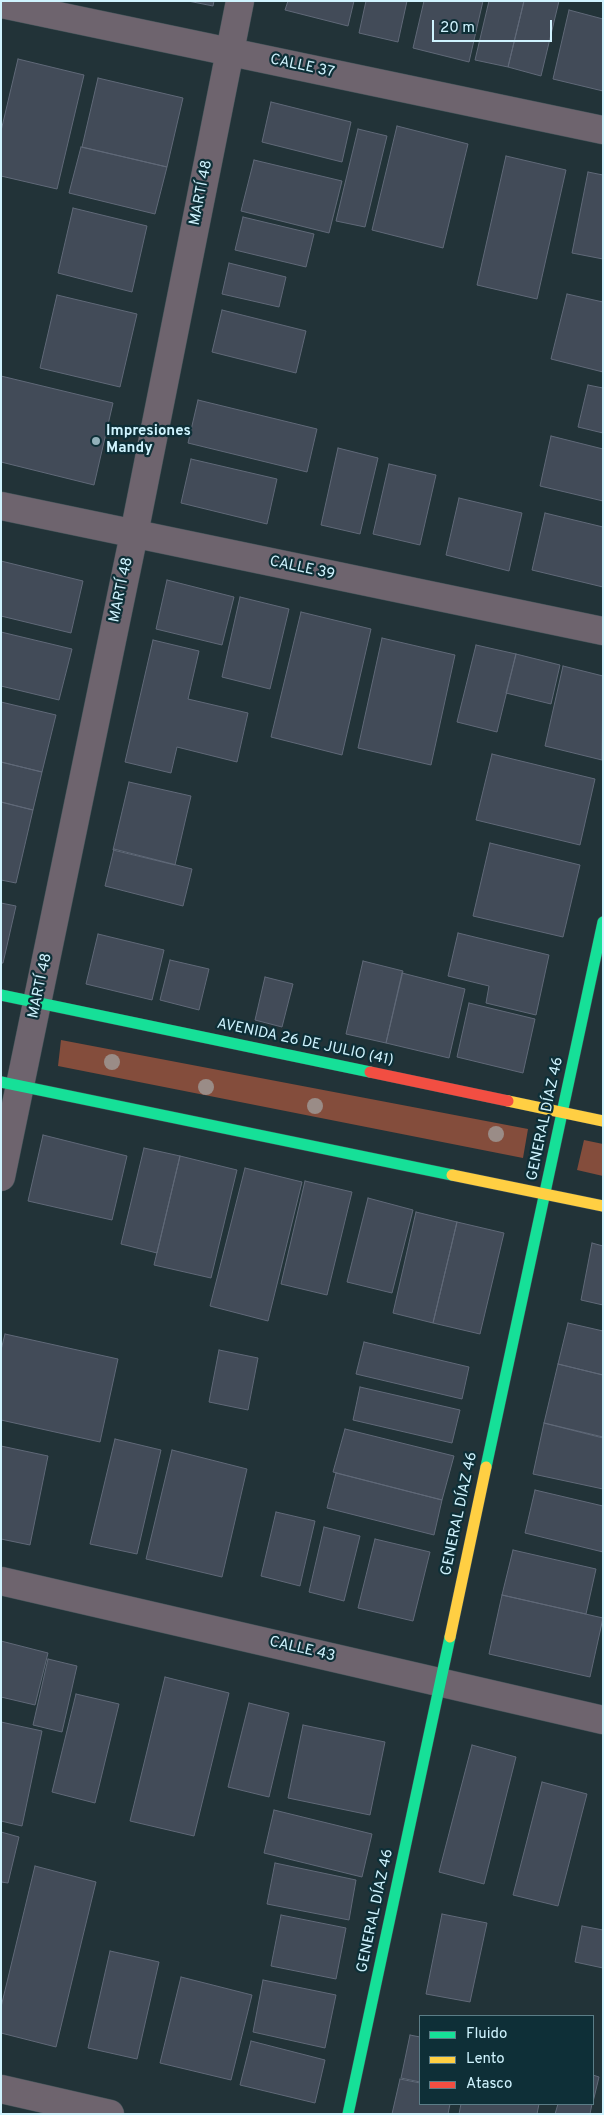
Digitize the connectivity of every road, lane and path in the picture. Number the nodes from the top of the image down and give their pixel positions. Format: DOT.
graph roads {
  1 [pos="240,1"];
  2 [pos="1,4"];
  3 [pos="230,52"];
  4 [pos="603,130"];
  5 [pos="1,506"];
  6 [pos="134,534"];
  7 [pos="603,631"];
  8 [pos="603,922"];
  9 [pos="1,995"];
  10 [pos="38,1003"];
  11 [pos="10,1084"];
  12 [pos="563,1112"];
  13 [pos="603,1121"];
  14 [pos="1,1177"];
  15 [pos="545,1194"];
  16 [pos="603,1206"];
  17 [pos="1,1581"];
  18 [pos="440,1682"];
  19 [pos="603,1720"];
  20 [pos="1,2089"];
  21 [pos="110,2114"];
  22 [pos="348,2114"];
  1 -- 3 [label="street, MARTÍ 48"];
  2 -- 3 [label="street, CALLE 37"];
  3 -- 4 [label="street, CALLE 37"];
  3 -- 6 [label="street, MARTÍ 48"];
  5 -- 6 [label="street, CALLE 39"];
  6 -- 7 [label="street, CALLE 39"];
  6 -- 10 [label="street, MARTÍ 48"];
  8 -- 12 [label="street, GENERAL DÍAZ 46"];
  9 -- 10 [label="street, AVENIDA 26 DE JULIO (41)"];
  10 -- 11 [label="street, MARTÍ 48"];
  10 -- 12 [label="street, AVENIDA 26 DE JULIO (41)"];
  11 -- 14 [label="street, MARTÍ 48"];
  11 -- 15 [label="street"];
  12 -- 13 [label="street, AVENIDA 26 DE JULIO (41)"];
  12 -- 15 [label="street, GENERAL DÍAZ 46"];
  15 -- 16 [label="street"];
  15 -- 18 [label="street, GENERAL DÍAZ 46"];
  17 -- 18 [label="street, CALLE 43"];
  18 -- 19 [label="street, CALLE 43"];
  18 -- 22 [label="street, GENERAL DÍAZ 46"];
  20 -- 21 [label="street"];
}
